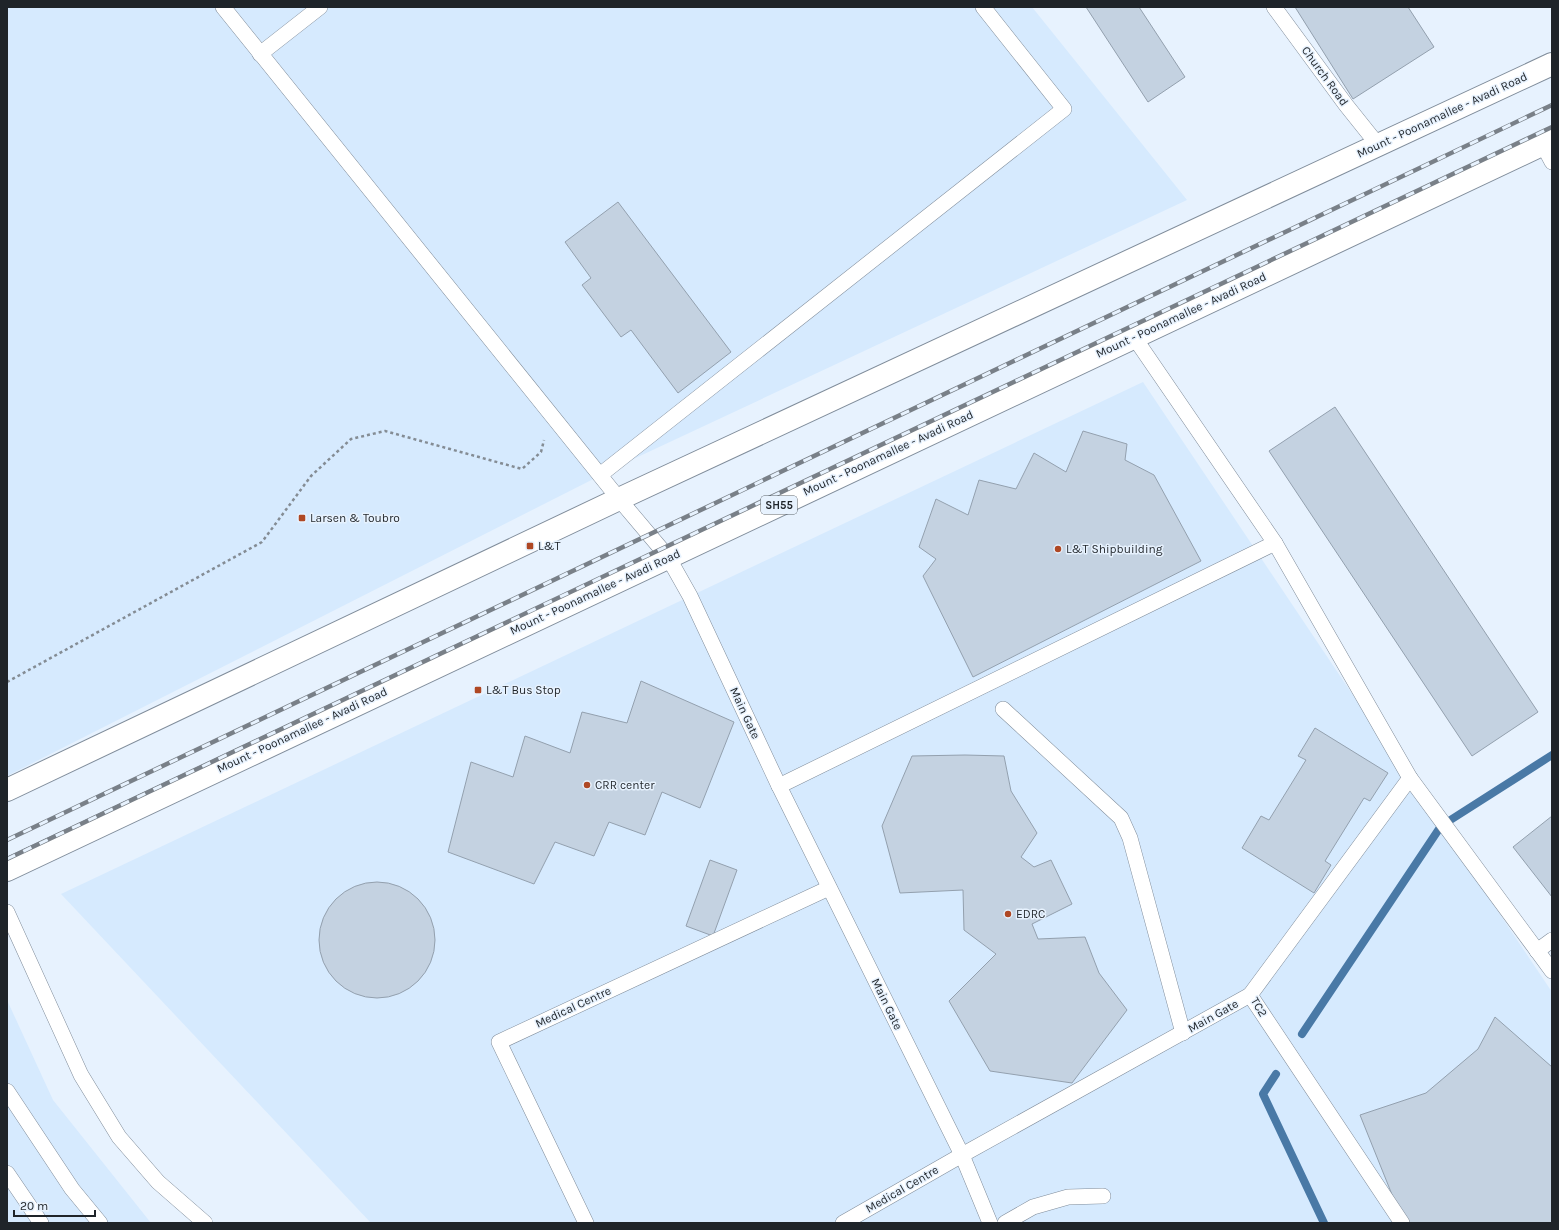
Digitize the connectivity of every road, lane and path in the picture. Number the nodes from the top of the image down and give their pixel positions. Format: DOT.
graph roads {
  1 [pos="223,7"];
  2 [pos="320,7"];
  3 [pos="984,7"];
  4 [pos="1274,7"];
  5 [pos="260,54"];
  6 [pos="1552,64"];
  7 [pos="1378,145"];
  8 [pos="1549,149"];
  9 [pos="1134,337"];
  10 [pos="552,415"];
  11 [pos="600,475"];
  12 [pos="619,499"];
  13 [pos="1275,543"];
  14 [pos="668,557"];
  15 [pos="7,682"];
  16 [pos="1003,709"];
  17 [pos="1410,778"];
  18 [pos="779,786"];
  19 [pos="7,790"];
  20 [pos="7,870"];
  21 [pos="829,888"];
  22 [pos="7,912"];
  23 [pos="1552,940"];
  24 [pos="1537,951"];
  25 [pos="1552,971"];
  26 [pos="1250,995"];
  27 [pos="1183,1033"];
  28 [pos="7,1091"];
  29 [pos="962,1155"];
  30 [pos="7,1173"];
  31 [pos="1103,1196"];
  32 [pos="41,1223"];
  33 [pos="100,1223"];
  34 [pos="205,1223"];
  35 [pos="586,1223"];
  36 [pos="843,1223"];
  37 [pos="990,1223"];
  38 [pos="1005,1223"];
  39 [pos="1402,1223"];
  1 -- 5 [label="lane, Main Gate"];
  2 -- 5 [label="lane"];
  3 -- 11 [label="lane"];
  4 -- 7 [label="lane, Church Road"];
  5 -- 10 [label="lane, Main Gate"];
  6 -- 7 [label="main road, Mount - Poonamallee - Avadi Road"];
  7 -- 12 [label="main road, Mount - Poonamallee - Avadi Road"];
  8 -- 9 [label="main road, Mount - Poonamallee - Avadi Road / SH55"];
  9 -- 13 [label="lane"];
  9 -- 14 [label="main road, Mount - Poonamallee - Avadi Road / SH55"];
  10 -- 11 [label="lane, Main Gate"];
  10 -- 15 [label="path"];
  11 -- 12 [label="lane, Main Gate"];
  12 -- 14 [label="lane, Main Gate"];
  12 -- 19 [label="main road, Mount - Poonamallee - Avadi Road"];
  13 -- 17 [label="lane"];
  13 -- 18 [label="lane"];
  14 -- 18 [label="lane, Main Gate"];
  14 -- 20 [label="main road, Mount - Poonamallee - Avadi Road / SH55"];
  16 -- 27 [label="lane"];
  17 -- 24 [label="lane"];
  17 -- 26 [label="lane, TC2"];
  18 -- 21 [label="lane, Main Gate"];
  21 -- 29 [label="lane, Main Gate"];
  21 -- 35 [label="lane, Medical Centre"];
  22 -- 34 [label="lane"];
  23 -- 24 [label="lane"];
  24 -- 25 [label="lane"];
  26 -- 27 [label="lane, Main Gate"];
  26 -- 39 [label="lane, TC2"];
  27 -- 29 [label="lane, Main Gate"];
  28 -- 33 [label="lane"];
  29 -- 36 [label="lane, Medical Centre"];
  29 -- 37 [label="lane"];
  30 -- 32 [label="lane"];
  31 -- 38 [label="lane"];
}
